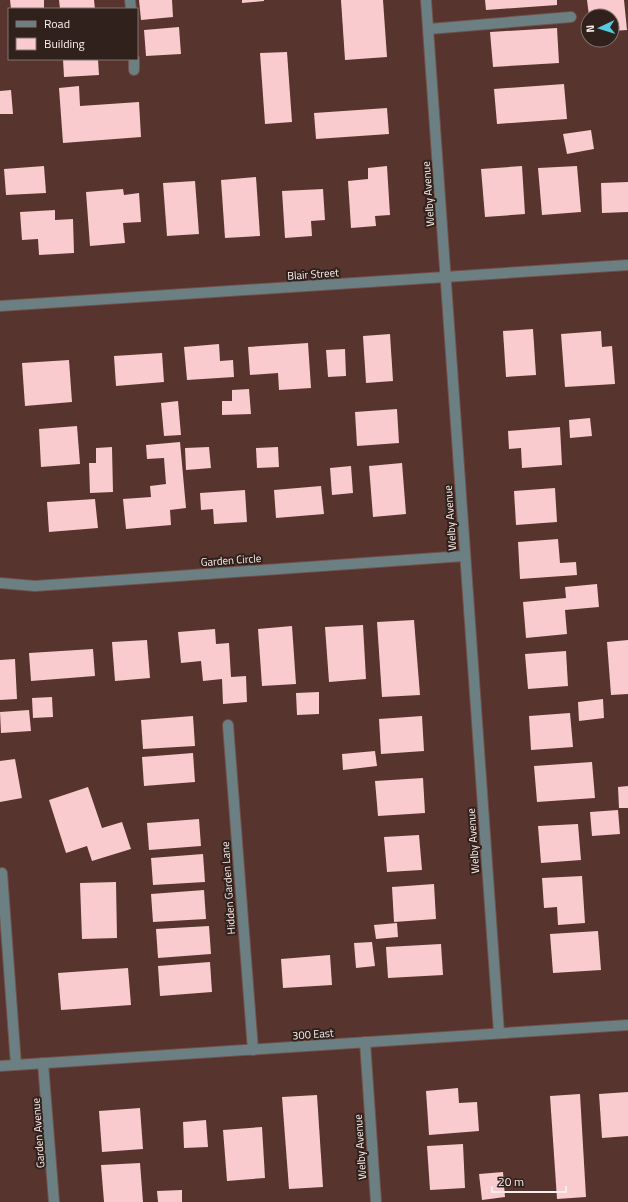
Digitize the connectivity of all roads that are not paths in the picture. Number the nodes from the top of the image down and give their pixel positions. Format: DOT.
graph roads {
  1 [pos="426,0"];
  2 [pos="571,17"];
  3 [pos="429,29"];
  4 [pos="134,60"];
  5 [pos="134,70"];
  6 [pos="628,265"];
  7 [pos="446,277"];
  8 [pos="0,306"];
  9 [pos="464,556"];
  10 [pos="0,583"];
  11 [pos="228,725"];
  12 [pos="2,873"];
  13 [pos="628,1025"];
  14 [pos="499,1033"];
  15 [pos="365,1042"];
  16 [pos="253,1050"];
  17 [pos="43,1063"];
  18 [pos="16,1065"];
  19 [pos="0,1066"];
  20 [pos="54,1202"];
  21 [pos="376,1202"];
  1 -- 3 [label="street, Welby Avenue"];
  2 -- 3 [label="street"];
  3 -- 7 [label="street, Welby Avenue"];
  4 -- 5 [label="street"];
  6 -- 7 [label="street, Blair Street"];
  7 -- 8 [label="street, Blair Street"];
  7 -- 9 [label="street, Welby Avenue"];
  9 -- 10 [label="street, Garden Circle"];
  9 -- 14 [label="street, Welby Avenue"];
  11 -- 16 [label="street, Hidden Garden Lane"];
  12 -- 18 [label="street"];
  13 -- 14 [label="street, 300 East"];
  14 -- 15 [label="street, 300 East"];
  15 -- 16 [label="street, 300 East"];
  15 -- 21 [label="street, Welby Avenue"];
  16 -- 17 [label="street, 300 East"];
  17 -- 18 [label="street, 300 East"];
  17 -- 20 [label="street, Garden Avenue"];
  18 -- 19 [label="street, 300 East"];
}
